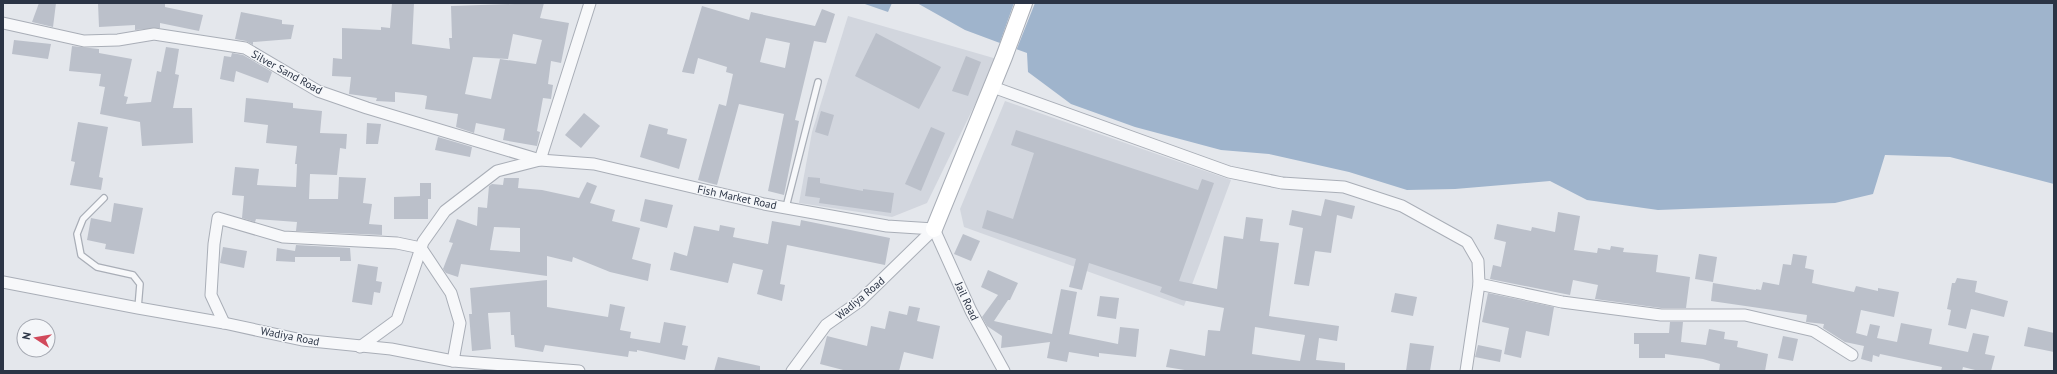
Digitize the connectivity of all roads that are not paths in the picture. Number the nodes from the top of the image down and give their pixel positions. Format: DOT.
graph roads {
  1 [pos="590,3"];
  2 [pos="1024,3"];
  3 [pos="3,23"];
  4 [pos="818,82"];
  5 [pos="990,86"];
  6 [pos="540,160"];
  7 [pos="104,198"];
  8 [pos="786,207"];
  9 [pos="934,229"];
  10 [pos="421,248"];
  11 [pos="3,282"];
  12 [pos="1479,284"];
  13 [pos="138,308"];
  14 [pos="224,323"];
  15 [pos="360,347"];
  16 [pos="1852,355"];
  17 [pos="453,362"];
  18 [pos="493,368"];
  19 [pos="579,371"];
  20 [pos="792,371"];
  21 [pos="1004,371"];
  22 [pos="1466,371"];
  1 -- 6 [label="street"];
  2 -- 5 [label="street"];
  3 -- 6 [label="street, Silver Sand Road"];
  4 -- 8 [label="lane"];
  5 -- 9 [label="street"];
  5 -- 12 [label="street"];
  6 -- 8 [label="street, Fish Market Road"];
  6 -- 10 [label="street"];
  7 -- 13 [label="lane"];
  8 -- 9 [label="street, Fish Market Road"];
  9 -- 20 [label="street, Wadiya Road"];
  9 -- 21 [label="street, Jail Road"];
  10 -- 14 [label="street"];
  10 -- 15 [label="street"];
  10 -- 17 [label="street"];
  11 -- 13 [label="street, Wadiya Road"];
  12 -- 16 [label="street"];
  12 -- 22 [label="street"];
  13 -- 14 [label="street, Wadiya Road"];
  14 -- 15 [label="street, Wadiya Road"];
  15 -- 17 [label="street, Wadiya Road"];
  17 -- 18 [label="street, Wadiya Road"];
  18 -- 19 [label="street, Wadiya Road"];
}
